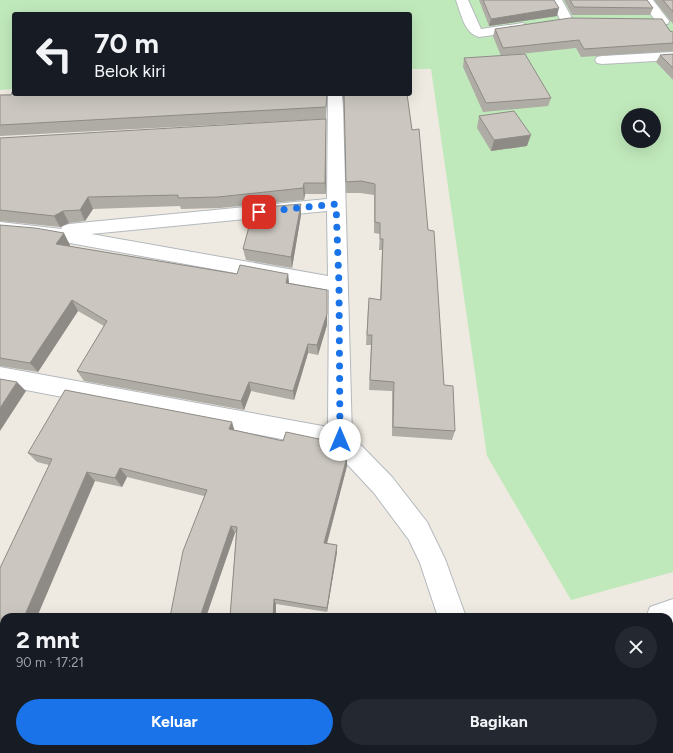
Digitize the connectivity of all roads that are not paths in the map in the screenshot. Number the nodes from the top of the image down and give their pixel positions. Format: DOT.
graph roads {
  1 [pos="462,0"];
  2 [pos="556,0"];
  3 [pos="646,0"];
  4 [pos="567,20"];
  5 [pos="583,20"];
  6 [pos="647,21"];
  7 [pos="552,22"];
  8 [pos="537,25"];
  9 [pos="673,56"];
  10 [pos="602,60"];
  11 [pos="335,96"];
  12 [pos="336,204"];
  13 [pos="0,228"];
  14 [pos="42,232"];
  15 [pos="339,285"];
  16 [pos="0,376"];
  17 [pos="340,440"];
  18 [pos="451,613"];
  1 -- 8 [label="street"];
  2 -- 4 [label="street"];
  3 -- 6 [label="street"];
  4 -- 5 [label="street"];
  4 -- 7 [label="street"];
  9 -- 10 [label="street"];
  11 -- 12 [label="street"];
  12 -- 14 [label="street"];
  12 -- 15 [label="street"];
  13 -- 14 [label="street"];
  14 -- 15 [label="street"];
  15 -- 17 [label="street"];
  16 -- 17 [label="street"];
  17 -- 18 [label="street"];
}
